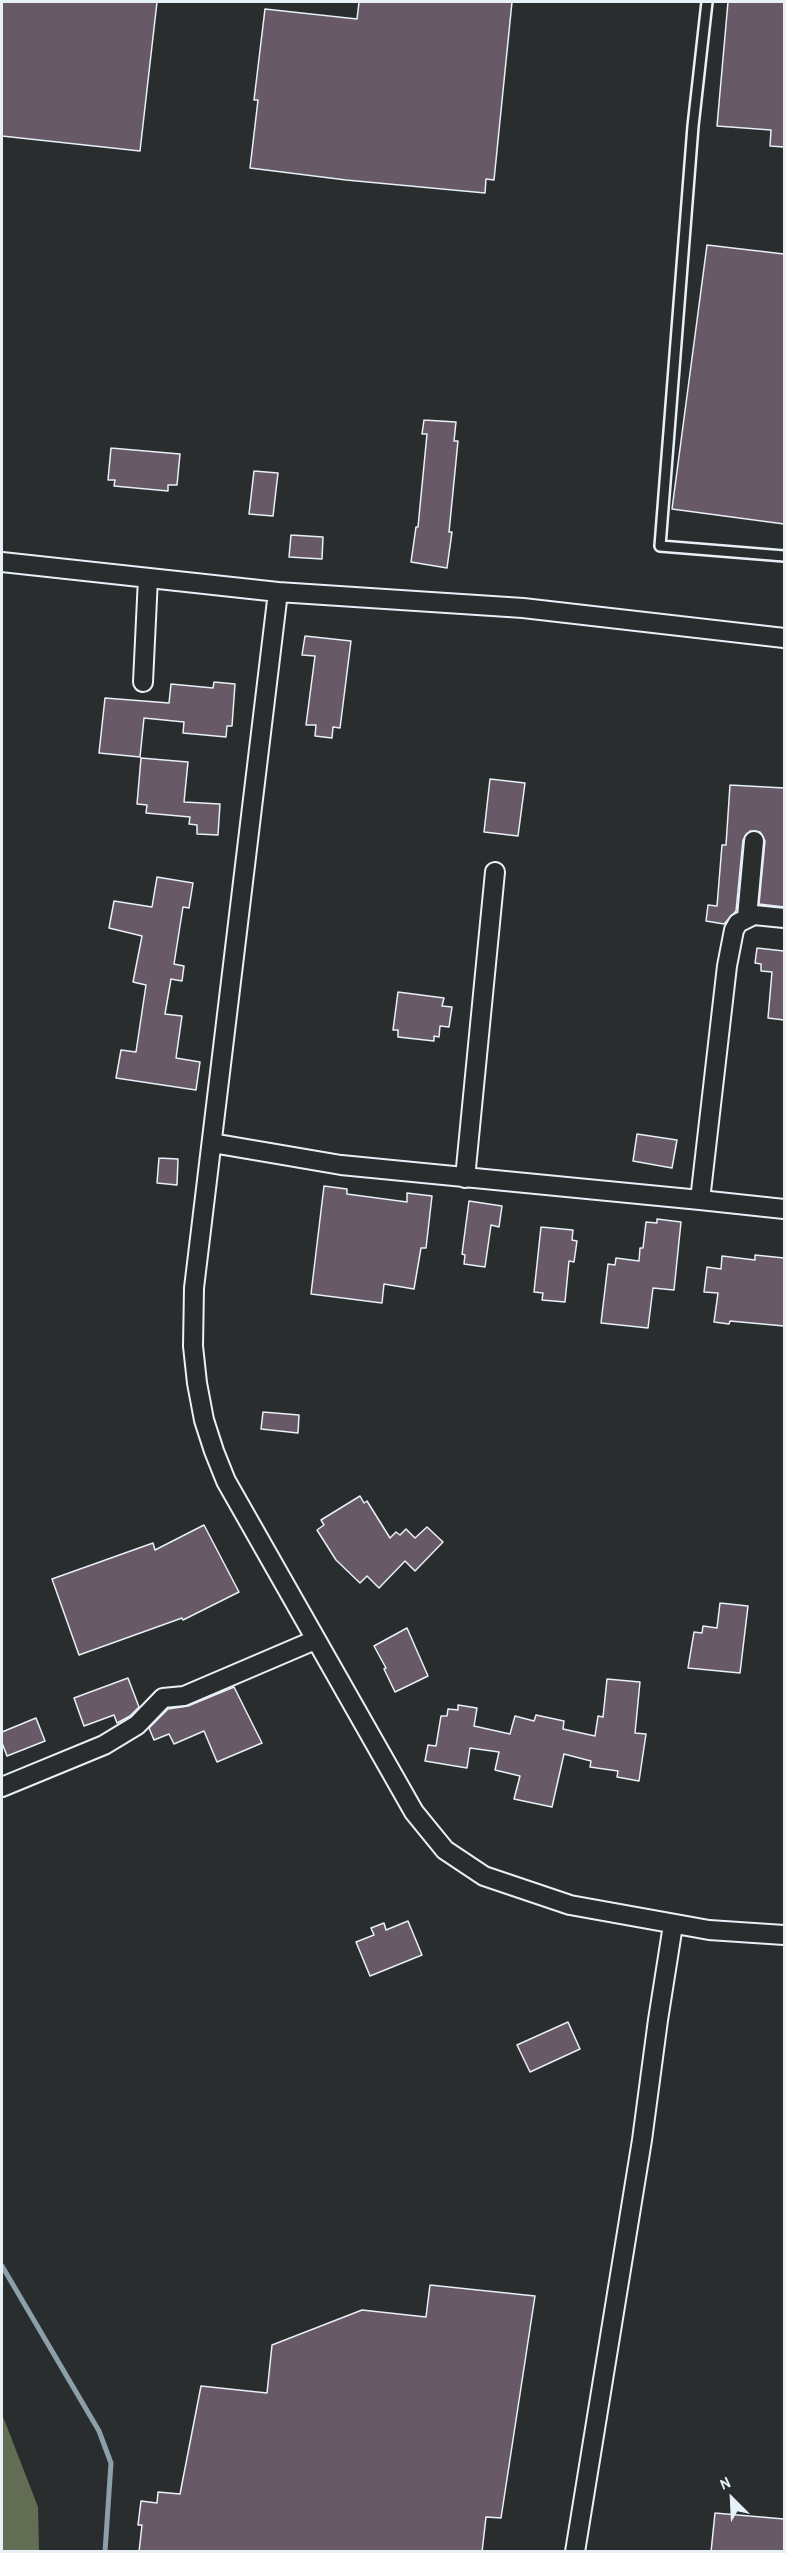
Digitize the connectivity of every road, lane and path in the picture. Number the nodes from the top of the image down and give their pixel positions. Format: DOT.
graph roads {
  1 [pos="707,2"];
  2 [pos="784,556"];
  3 [pos="2,562"];
  4 [pos="148,578"];
  5 [pos="278,592"];
  6 [pos="784,638"];
  7 [pos="143,682"];
  8 [pos="754,841"];
  9 [pos="495,872"];
  10 [pos="747,917"];
  11 [pos="784,918"];
  12 [pos="212,1143"];
  13 [pos="465,1178"];
  14 [pos="700,1200"];
  15 [pos="784,1209"];
  16 [pos="315,1640"];
  17 [pos="2,1787"];
  18 [pos="673,1925"];
  19 [pos="784,1935"];
  20 [pos="575,2552"];
  1 -- 2 [label="lane"];
  3 -- 4 [label="street"];
  4 -- 5 [label="street"];
  4 -- 7 [label="street"];
  5 -- 6 [label="street"];
  5 -- 12 [label="street"];
  8 -- 10 [label="street"];
  9 -- 13 [label="street"];
  10 -- 11 [label="street"];
  10 -- 14 [label="street"];
  12 -- 13 [label="street"];
  12 -- 16 [label="street"];
  13 -- 14 [label="street"];
  14 -- 15 [label="street"];
  16 -- 17 [label="street"];
  16 -- 18 [label="street"];
  18 -- 19 [label="street"];
  18 -- 20 [label="street"];
}
